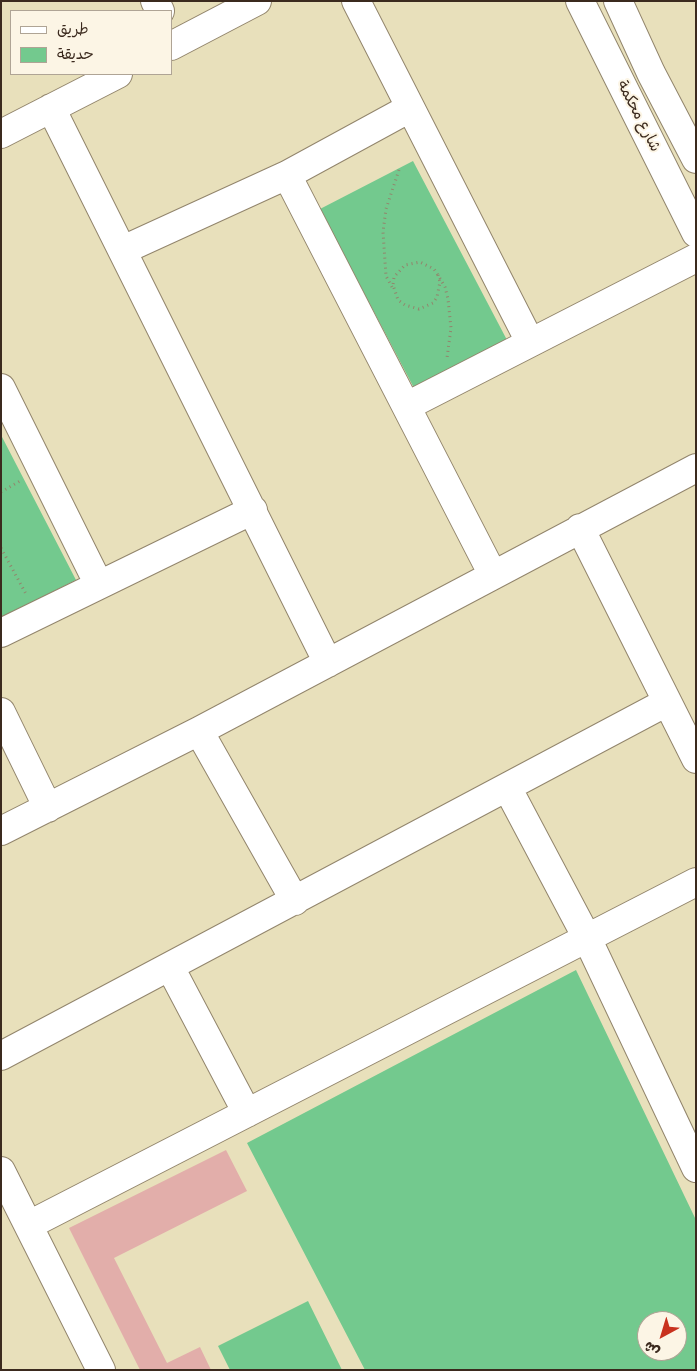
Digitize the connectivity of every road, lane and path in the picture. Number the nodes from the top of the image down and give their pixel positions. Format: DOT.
graph roads {
  1 [pos="258,1"];
  2 [pos="356,1"];
  3 [pos="580,1"];
  4 [pos="621,7"];
  5 [pos="595,32"];
  6 [pos="173,41"];
  7 [pos="650,73"];
  8 [pos="116,75"];
  9 [pos="622,88"];
  10 [pos="52,108"];
  11 [pos="410,108"];
  12 [pos="1,134"];
  13 [pos="696,159"];
  14 [pos="400,167"];
  15 [pos="287,175"];
  16 [pos="696,233"];
  17 [pos="123,250"];
  18 [pos="696,258"];
  19 [pos="438,275"];
  20 [pos="395,293"];
  21 [pos="530,342"];
  22 [pos="444,367"];
  23 [pos="1,388"];
  24 [pos="407,406"];
  25 [pos="696,468"];
  26 [pos="24,479"];
  27 [pos="1,492"];
  28 [pos="253,510"];
  29 [pos="580,528"];
  30 [pos="1,548"];
  31 [pos="493,575"];
  32 [pos="99,585"];
  33 [pos="37,615"];
  34 [pos="1,632"];
  35 [pos="328,662"];
  36 [pos="667,702"];
  37 [pos="1,712"];
  38 [pos="199,731"];
  39 [pos="696,758"];
  40 [pos="507,788"];
  41 [pos="48,808"];
  42 [pos="1,831"];
  43 [pos="696,882"];
  44 [pos="295,901"];
  45 [pos="587,938"];
  46 [pos="170,967"];
  47 [pos="1,1056"];
  48 [pos="247,1113"];
  49 [pos="690,1141"];
  50 [pos="696,1168"];
  51 [pos="1,1171"];
  52 [pos="28,1225"];
  53 [pos="101,1370"];
  1 -- 6 [label="street"];
  2 -- 11 [label="street"];
  3 -- 5 [label="street, شارع محكمة"];
  4 -- 5 [label="street"];
  4 -- 7 [label="street"];
  5 -- 9 [label="street, شارع محكمة"];
  7 -- 9 [label="street"];
  7 -- 13 [label="street"];
  8 -- 10 [label="street"];
  9 -- 16 [label="street, شارع محكمة"];
  10 -- 12 [label="street"];
  10 -- 17 [label="street"];
  11 -- 15 [label="street"];
  11 -- 21 [label="street"];
  14 -- 20 [label="path"];
  15 -- 17 [label="street"];
  15 -- 24 [label="street"];
  17 -- 28 [label="street"];
  18 -- 21 [label="street"];
  19 -- 20 [label="path"];
  19 -- 20 [label="path"];
  19 -- 22 [label="path"];
  21 -- 24 [label="street"];
  23 -- 32 [label="street"];
  24 -- 31 [label="street"];
  25 -- 29 [label="street"];
  26 -- 27 [label="path"];
  28 -- 32 [label="street"];
  28 -- 35 [label="street"];
  29 -- 31 [label="street"];
  29 -- 36 [label="street"];
  30 -- 33 [label="path"];
  31 -- 35 [label="street"];
  32 -- 33 [label="street"];
  33 -- 34 [label="street"];
  35 -- 38 [label="street"];
  36 -- 39 [label="street"];
  36 -- 40 [label="street"];
  37 -- 41 [label="street"];
  38 -- 41 [label="street"];
  38 -- 44 [label="street"];
  40 -- 44 [label="street"];
  40 -- 45 [label="street"];
  41 -- 42 [label="street"];
  43 -- 45 [label="street"];
  44 -- 46 [label="street"];
  45 -- 48 [label="street"];
  45 -- 49 [label="street"];
  46 -- 47 [label="street"];
  46 -- 48 [label="street"];
  48 -- 52 [label="street"];
  49 -- 50 [label="street"];
  51 -- 52 [label="street"];
  52 -- 53 [label="street"];
}
